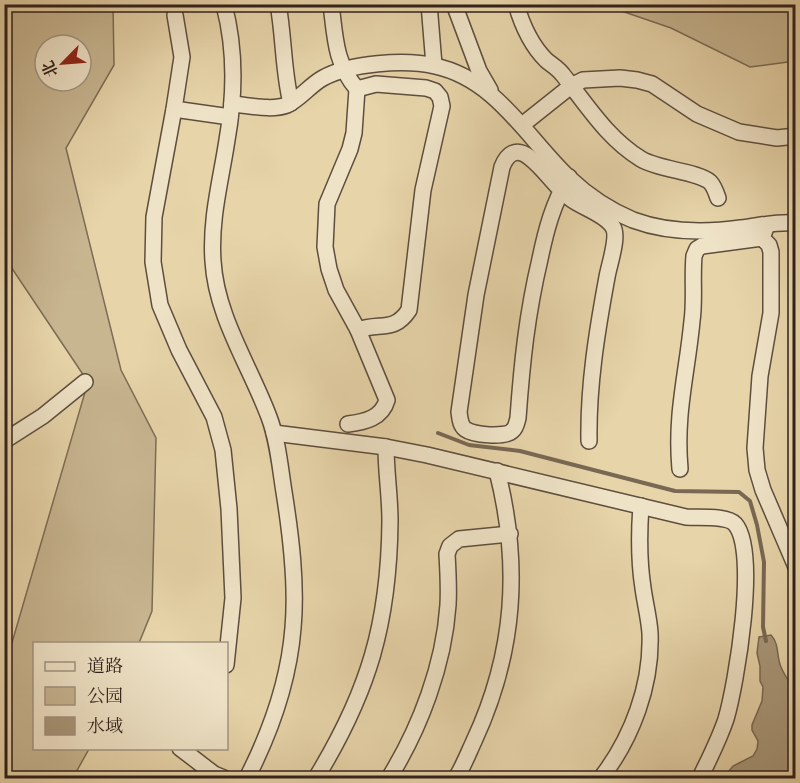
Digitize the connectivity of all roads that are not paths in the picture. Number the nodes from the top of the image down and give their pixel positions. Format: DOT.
graph roads {
  1 [pos="279,4"];
  2 [pos="331,4"];
  3 [pos="429,4"];
  4 [pos="454,4"];
  5 [pos="516,4"];
  6 [pos="224,5"];
  7 [pos="175,15"];
  8 [pos="434,65"];
  9 [pos="344,70"];
  10 [pos="571,86"];
  11 [pos="357,89"];
  12 [pos="495,98"];
  13 [pos="291,103"];
  14 [pos="174,109"];
  15 [pos="231,111"];
  16 [pos="522,125"];
  17 [pos="795,136"];
  18 [pos="565,184"];
  19 [pos="718,198"];
  20 [pos="795,223"];
  21 [pos="764,232"];
  22 [pos="358,330"];
  23 [pos="85,382"];
  24 [pos="348,424"];
  25 [pos="274,434"];
  26 [pos="4,441"];
  27 [pos="590,441"];
  28 [pos="386,447"];
  29 [pos="680,469"];
  30 [pos="497,471"];
  31 [pos="641,506"];
  32 [pos="510,534"];
  33 [pos="795,567"];
  34 [pos="228,643"];
  35 [pos="187,751"];
  36 [pos="224,778"];
  37 [pos="247,778"];
  38 [pos="316,778"];
  39 [pos="389,778"];
  40 [pos="456,778"];
  41 [pos="601,778"];
  42 [pos="700,778"];
  1 -- 13 [label="street"];
  2 -- 9 [label="street"];
  3 -- 8 [label="street"];
  4 -- 12 [label="street"];
  5 -- 10 [label="street"];
  6 -- 15 [label="street"];
  7 -- 14 [label="street"];
  8 -- 9 [label="street"];
  8 -- 12 [label="street"];
  9 -- 11 [label="street"];
  9 -- 13 [label="street"];
  10 -- 16 [label="street"];
  10 -- 17 [label="street"];
  10 -- 19 [label="street"];
  11 -- 22 [label="street"];
  11 -- 22 [label="street"];
  12 -- 16 [label="street"];
  13 -- 15 [label="street"];
  14 -- 15 [label="street"];
  14 -- 34 [label="street"];
  15 -- 25 [label="street"];
  16 -- 18 [label="street"];
  18 -- 18 [label="street"];
  18 -- 21 [label="street"];
  18 -- 27 [label="street"];
  20 -- 21 [label="street"];
  21 -- 29 [label="street"];
  21 -- 33 [label="street"];
  22 -- 24 [label="street"];
  23 -- 26 [label="street"];
  25 -- 28 [label="street"];
  25 -- 37 [label="street"];
  28 -- 30 [label="street"];
  28 -- 38 [label="street"];
  30 -- 31 [label="street"];
  30 -- 32 [label="street"];
  31 -- 41 [label="street"];
  31 -- 42 [label="street"];
  32 -- 39 [label="street"];
  32 -- 40 [label="street"];
  35 -- 36 [label="street"];
}
